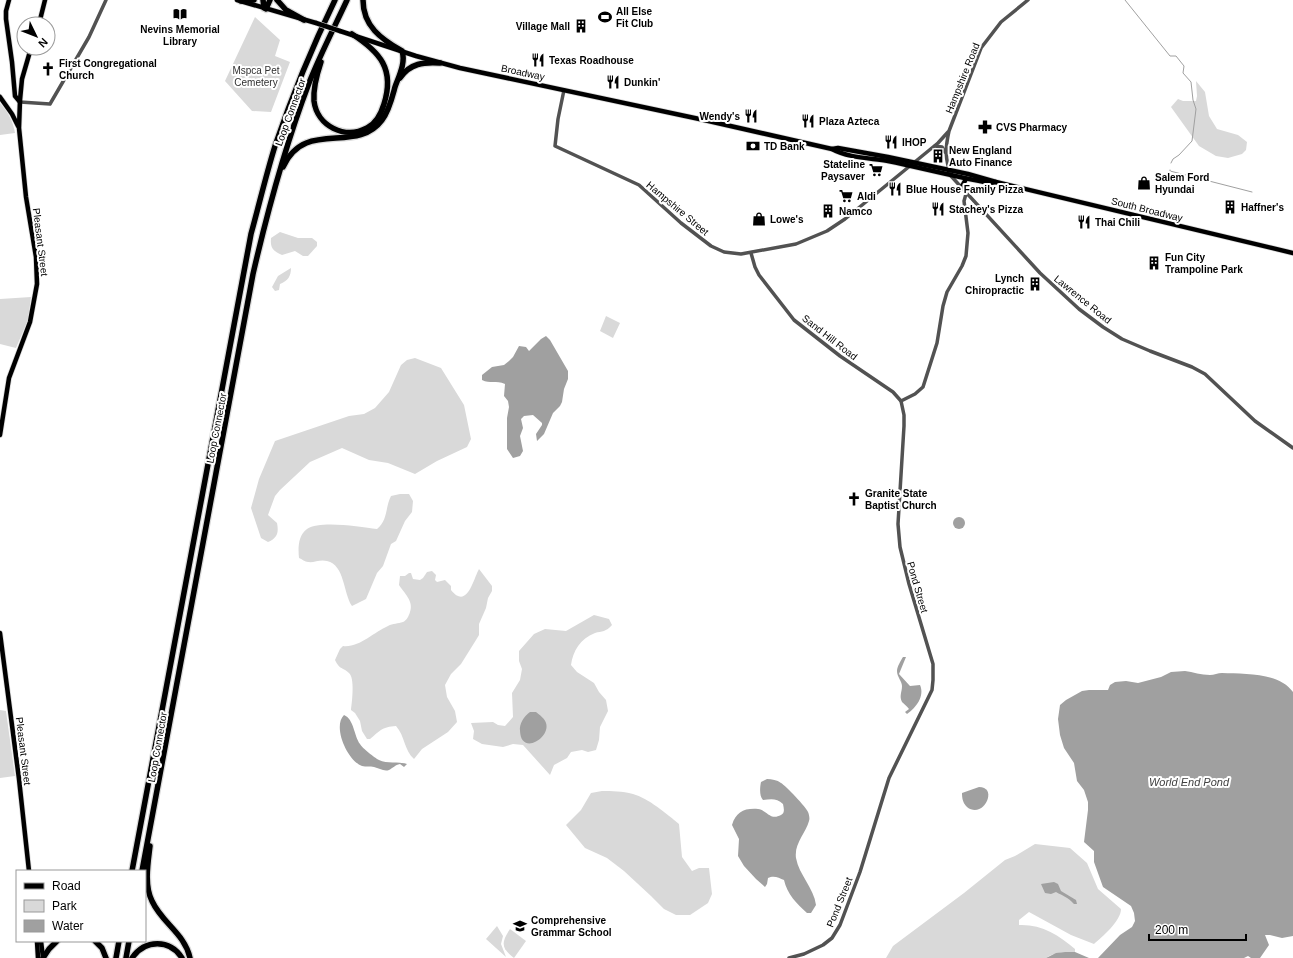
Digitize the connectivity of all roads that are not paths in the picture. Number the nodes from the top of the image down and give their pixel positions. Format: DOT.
graph roads {
  1 [pos="8,0"];
  2 [pos="45,0"];
  3 [pos="106,0"];
  4 [pos="254,0"];
  5 [pos="264,0"];
  6 [pos="270,0"];
  7 [pos="277,0"];
  8 [pos="332,0"];
  9 [pos="335,0"];
  10 [pos="347,0"];
  11 [pos="363,0"];
  12 [pos="1028,0"];
  13 [pos="239,1"];
  14 [pos="265,8"];
  15 [pos="41,16"];
  16 [pos="304,20"];
  17 [pos="337,21"];
  18 [pos="319,34"];
  19 [pos="352,34"];
  20 [pos="402,51"];
  21 [pos="29,56"];
  22 [pos="440,63"];
  23 [pos="396,85"];
  24 [pos="564,90"];
  25 [pos="0,97"];
  26 [pos="20,102"];
  27 [pos="19,128"];
  28 [pos="949,131"];
  29 [pos="811,144"];
  30 [pos="934,146"];
  31 [pos="945,152"];
  32 [pos="912,164"];
  33 [pos="949,170"];
  34 [pos="951,176"];
  35 [pos="966,179"];
  36 [pos="996,182"];
  37 [pos="961,188"];
  38 [pos="966,194"];
  39 [pos="269,206"];
  40 [pos="751,253"];
  41 [pos="1293,253"];
  42 [pos="900,401"];
  43 [pos="0,435"];
  44 [pos="1293,448"];
  45 [pos="0,633"];
  46 [pos="153,816"];
  47 [pos="29,870"];
  48 [pos="132,870"];
  49 [pos="142,870"];
  50 [pos="37,942"];
  51 [pos="41,942"];
  52 [pos="56,942"];
  53 [pos="96,942"];
  54 [pos="119,942"];
  55 [pos="129,942"];
  56 [pos="38,958"];
  57 [pos="43,958"];
  58 [pos="106,958"];
  59 [pos="116,958"];
  60 [pos="126,958"];
  61 [pos="132,958"];
  62 [pos="182,958"];
  63 [pos="190,958"];
  64 [pos="789,958"];
  1 -- 26 [label="main road"];
  2 -- 15 [label="main road"];
  3 -- 26 [label="street"];
  4 -- 13 [label="highway"];
  5 -- 14 [label="highway"];
  6 -- 14 [label="highway"];
  7 -- 16 [label="highway"];
  8 -- 18 [label="highway"];
  9 -- 18 [label="highway, Loop Connector"];
  10 -- 17 [label="highway, Loop Connector"];
  11 -- 20 [label="highway"];
  12 -- 28 [label="street, Hampshire Road"];
  13 -- 14 [label="main road, Broadway"];
  14 -- 16 [label="main road, Broadway"];
  16 -- 19 [label="main road, Broadway, bridge"];
  17 -- 19 [label="highway"];
  17 -- 39 [label="highway, Loop Connector"];
  18 -- 48 [label="highway, Loop Connector"];
  19 -- 20 [label="main road, Broadway"];
  20 -- 22 [label="main road, Broadway"];
  20 -- 23 [label="highway"];
  21 -- 26 [label="main road, Pleasant Street"];
  22 -- 23 [label="highway"];
  22 -- 24 [label="main road, Broadway"];
  23 -- 39 [label="highway"];
  24 -- 29 [label="main road, Broadway"];
  24 -- 40 [label="street, Hampshire Street"];
  25 -- 27 [label="main road"];
  26 -- 27 [label="main road, Pleasant Street"];
  27 -- 43 [label="main road, Pleasant Street"];
  28 -- 30 [label="street, Hampshire Road"];
  28 -- 31 [label="street, Hampshire Road"];
  29 -- 32 [label="main road, South Broadway"];
  30 -- 31 [label="street"];
  30 -- 32 [label="street, Hampshire Road"];
  31 -- 33 [label="street, Hampshire Road"];
  32 -- 33 [label="main road, South Broadway"];
  32 -- 34 [label="main road, South Broadway"];
  32 -- 40 [label="street, Hampshire Street"];
  33 -- 34 [label="street, Lawrence Road"];
  33 -- 36 [label="main road, South Broadway"];
  34 -- 35 [label="main road, South Broadway"];
  34 -- 37 [label="street, Lawrence Road"];
  35 -- 36 [label="main road, South Broadway"];
  35 -- 37 [label="main road"];
  36 -- 41 [label="main road, South Broadway"];
  37 -- 38 [label="street, Lawrence Road"];
  38 -- 42 [label="street"];
  38 -- 44 [label="street, Lawrence Road"];
  39 -- 46 [label="highway, Loop Connector"];
  40 -- 42 [label="street, Sand Hill Road"];
  42 -- 64 [label="street, Pond Street"];
  45 -- 47 [label="main road, Pleasant Street"];
  46 -- 49 [label="highway, Loop Connector"];
  46 -- 63 [label="highway"];
  50 -- 56 [label="main road"];
  51 -- 57 [label="main road"];
  52 -- 57 [label="highway"];
  53 -- 58 [label="highway"];
  54 -- 59 [label="highway"];
  55 -- 60 [label="highway"];
  61 -- 62 [label="highway"];
}
